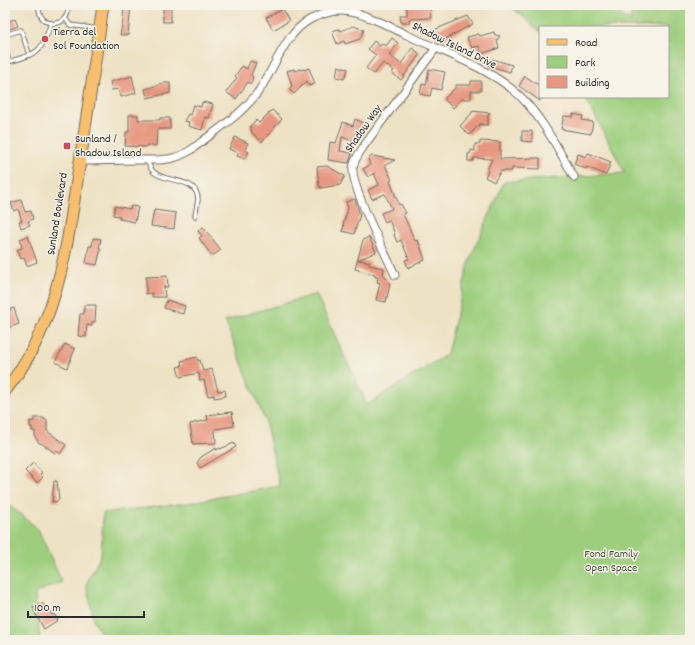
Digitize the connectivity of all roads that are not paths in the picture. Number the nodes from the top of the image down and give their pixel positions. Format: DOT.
graph roads {
  1 [pos="39,5"];
  2 [pos="68,5"];
  3 [pos="103,5"];
  4 [pos="65,18"];
  5 [pos="51,24"];
  6 [pos="100,29"];
  7 [pos="5,35"];
  8 [pos="436,48"];
  9 [pos="5,49"];
  10 [pos="29,54"];
  11 [pos="7,62"];
  12 [pos="148,160"];
  13 [pos="80,161"];
  14 [pos="574,176"];
  15 [pos="195,216"];
  16 [pos="395,275"];
  17 [pos="5,391"];
  1 -- 5 [label="lane"];
  2 -- 4 [label="lane"];
  3 -- 6 [label="main road, Sunland Boulevard"];
  4 -- 5 [label="lane"];
  4 -- 6 [label="lane"];
  5 -- 10 [label="lane"];
  6 -- 13 [label="main road, Sunland Boulevard"];
  7 -- 10 [label="lane"];
  8 -- 12 [label="street, Shadow Island Drive"];
  8 -- 14 [label="street, Shadow Island Drive"];
  8 -- 16 [label="street, Shadow Way"];
  9 -- 11 [label="lane"];
  10 -- 11 [label="lane"];
  12 -- 13 [label="street, Shadow Island Drive"];
  12 -- 15 [label="lane"];
  13 -- 17 [label="main road, Sunland Boulevard"];
}
